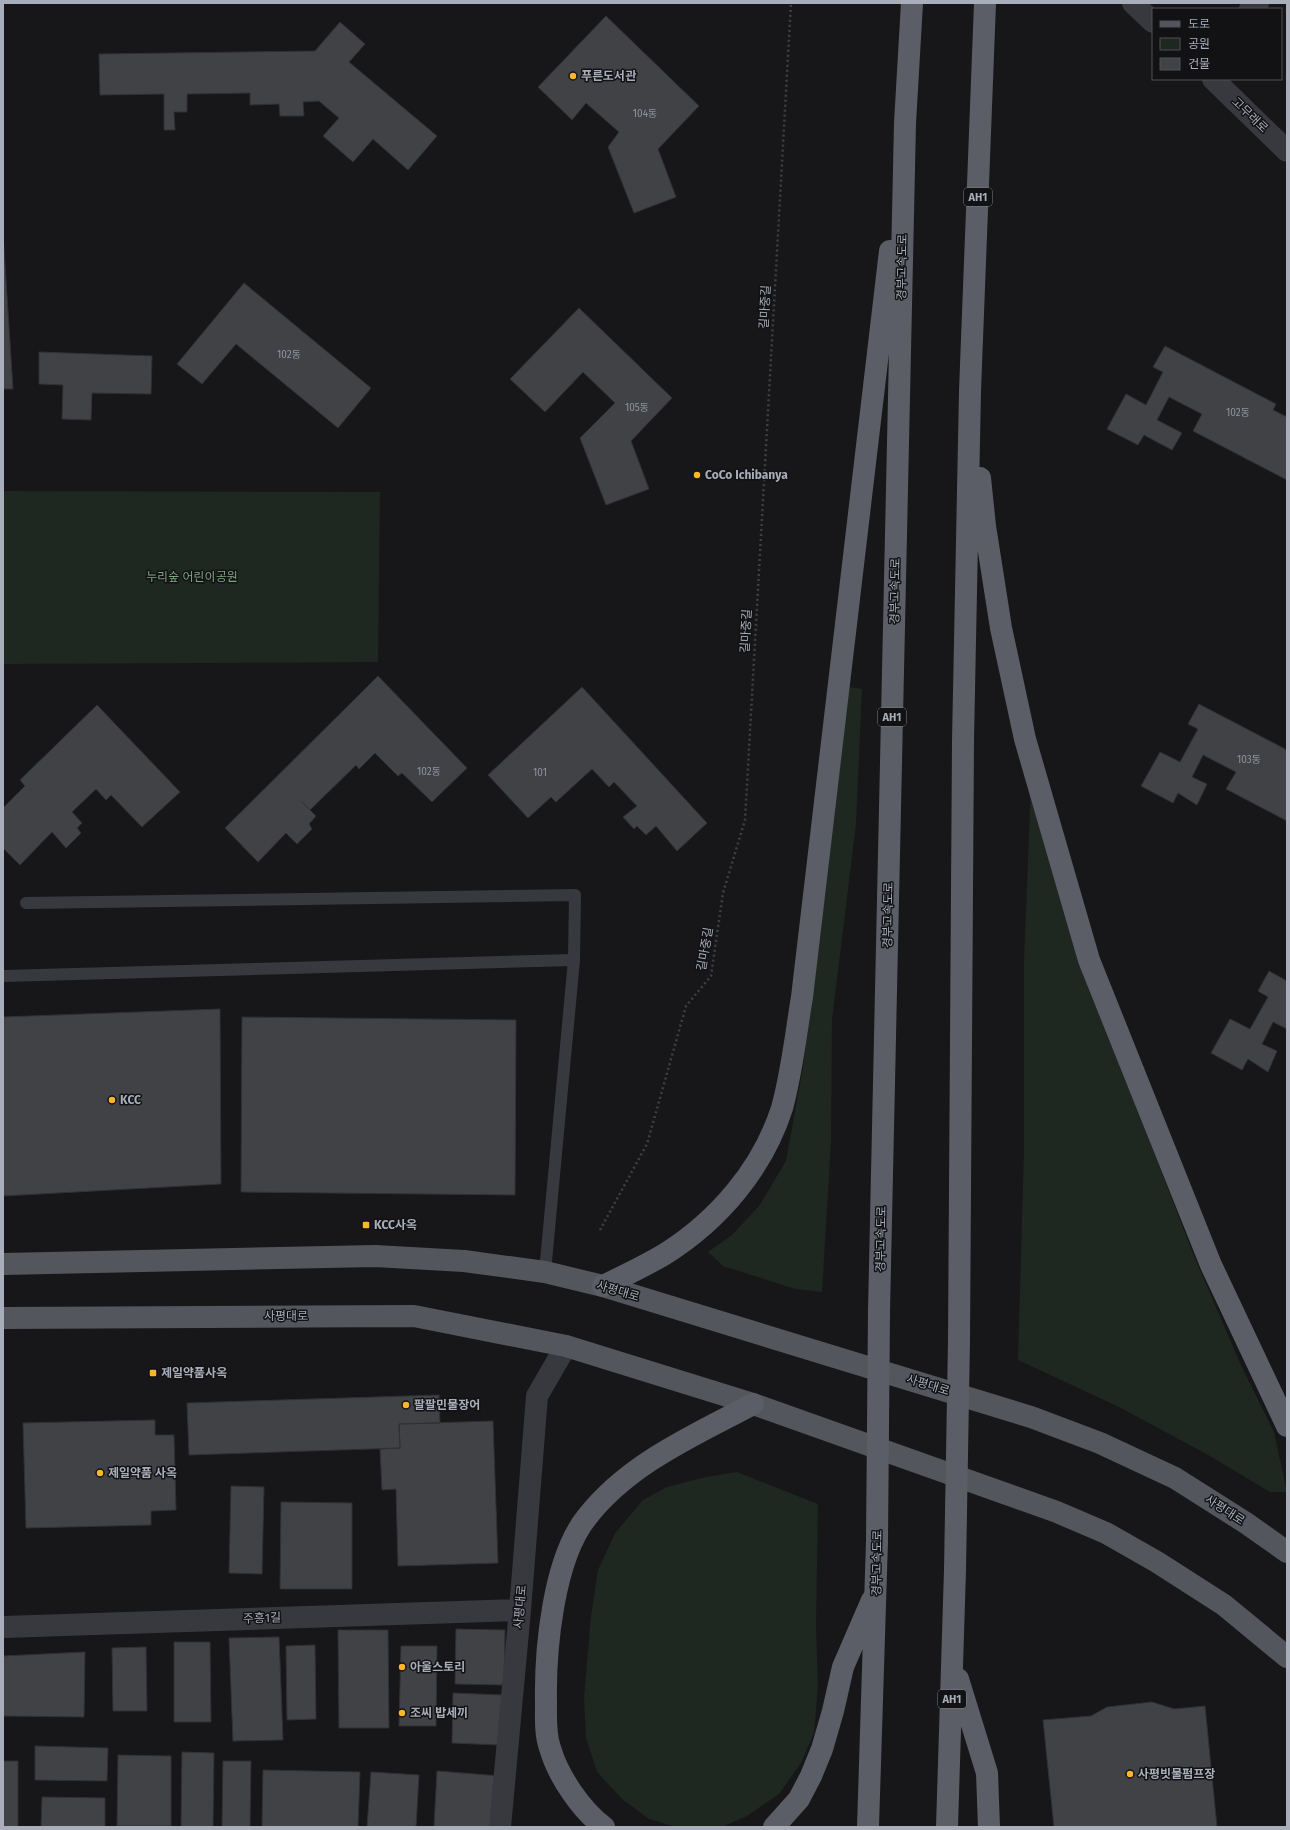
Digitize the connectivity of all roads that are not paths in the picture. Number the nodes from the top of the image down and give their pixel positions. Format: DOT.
graph roads {
  1 [pos="912,3"];
  2 [pos="985,3"];
  3 [pos="1133,3"];
  4 [pos="1152,21"];
  5 [pos="1214,80"];
  6 [pos="905,122"];
  7 [pos="1287,151"];
  8 [pos="970,391"];
  9 [pos="26,904"];
  10 [pos="574,960"];
  11 [pos="3,976"];
  12 [pos="3,1264"];
  13 [pos="545,1272"];
  14 [pos="603,1286"];
  15 [pos="3,1318"];
  16 [pos="566,1346"];
  17 [pos="753,1404"];
  18 [pos="1287,1426"];
  19 [pos="1287,1552"];
  20 [pos="876,1590"];
  21 [pos="520,1610"];
  22 [pos="3,1627"];
  23 [pos="1287,1657"];
  24 [pos="953,1662"];
  25 [pos="500,1827"];
  26 [pos="604,1827"];
  27 [pos="774,1827"];
  28 [pos="868,1827"];
  29 [pos="948,1827"];
  30 [pos="989,1827"];
  1 -- 6 [label="highway, 경부고속도로 / AH1"];
  2 -- 8 [label="highway, AH1"];
  3 -- 4 [label="street"];
  5 -- 7 [label="street, 고무래로"];
  6 -- 14 [label="highway"];
  6 -- 20 [label="highway, 경부고속도로 / AH1, bridge"];
  8 -- 18 [label="highway"];
  8 -- 24 [label="highway, AH1, bridge"];
  9 -- 10 [label="lane"];
  10 -- 11 [label="lane"];
  10 -- 13 [label="lane"];
  12 -- 13 [label="main road, 사평대로"];
  13 -- 14 [label="main road, 사평대로"];
  14 -- 19 [label="main road, 사평대로"];
  15 -- 16 [label="main road, 사평대로"];
  16 -- 17 [label="main road, 사평대로"];
  16 -- 21 [label="street, 사평대로"];
  17 -- 23 [label="main road, 사평대로"];
  17 -- 26 [label="highway"];
  20 -- 27 [label="highway"];
  20 -- 28 [label="highway, 경부고속도로 / AH1"];
  21 -- 22 [label="street, 주흥1길"];
  21 -- 25 [label="street, 사평대로"];
  24 -- 29 [label="highway, AH1"];
  24 -- 30 [label="highway"];
}
